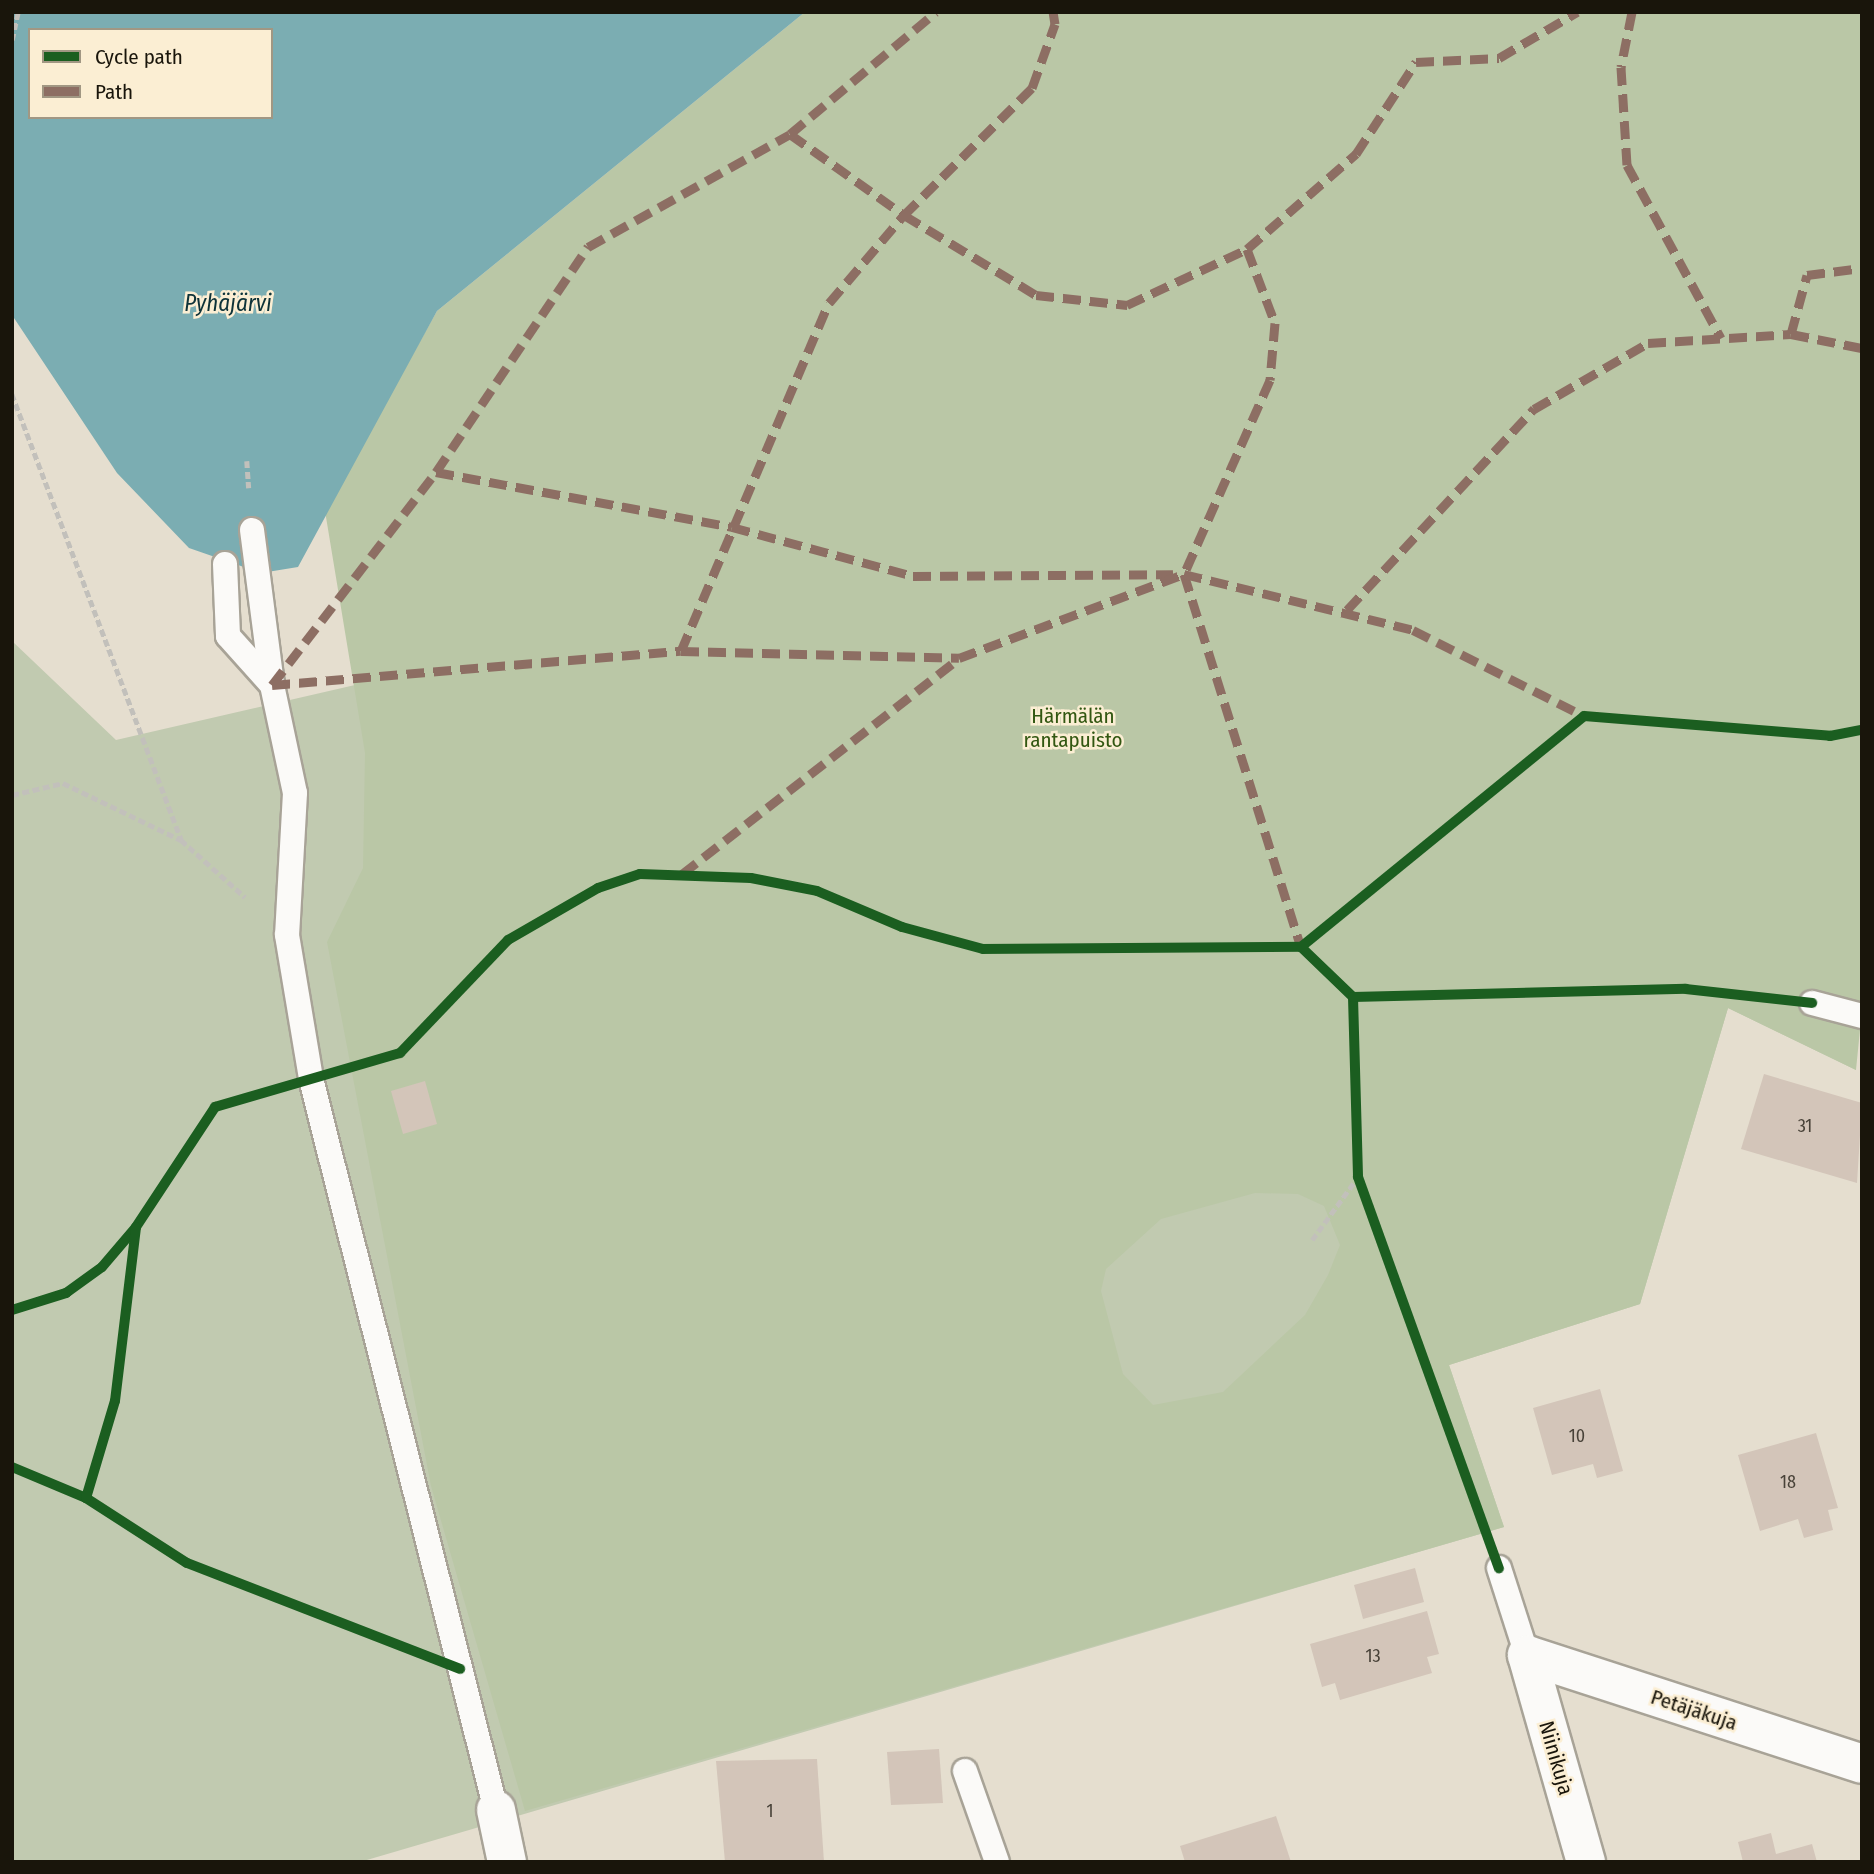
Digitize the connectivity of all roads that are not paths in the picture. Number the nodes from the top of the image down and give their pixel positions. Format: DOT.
graph roads {
  1 [pos="252,530"];
  2 [pos="225,564"];
  3 [pos="272,685"];
  4 [pos="1812,1003"];
  5 [pos="1862,1016"];
  6 [pos="1499,1568"];
  7 [pos="1527,1655"];
  8 [pos="1862,1764"];
  9 [pos="965,1771"];
  10 [pos="496,1810"];
  11 [pos="508,1862"];
  12 [pos="997,1862"];
  13 [pos="1586,1862"];
  1 -- 3 [label="lane"];
  2 -- 3 [label="lane"];
  3 -- 10 [label="lane"];
  4 -- 5 [label="lane"];
  6 -- 7 [label="lane"];
  7 -- 8 [label="street, Petäjäkuja"];
  7 -- 13 [label="street, Niinikuja"];
  9 -- 12 [label="lane"];
  10 -- 11 [label="street"];
}
